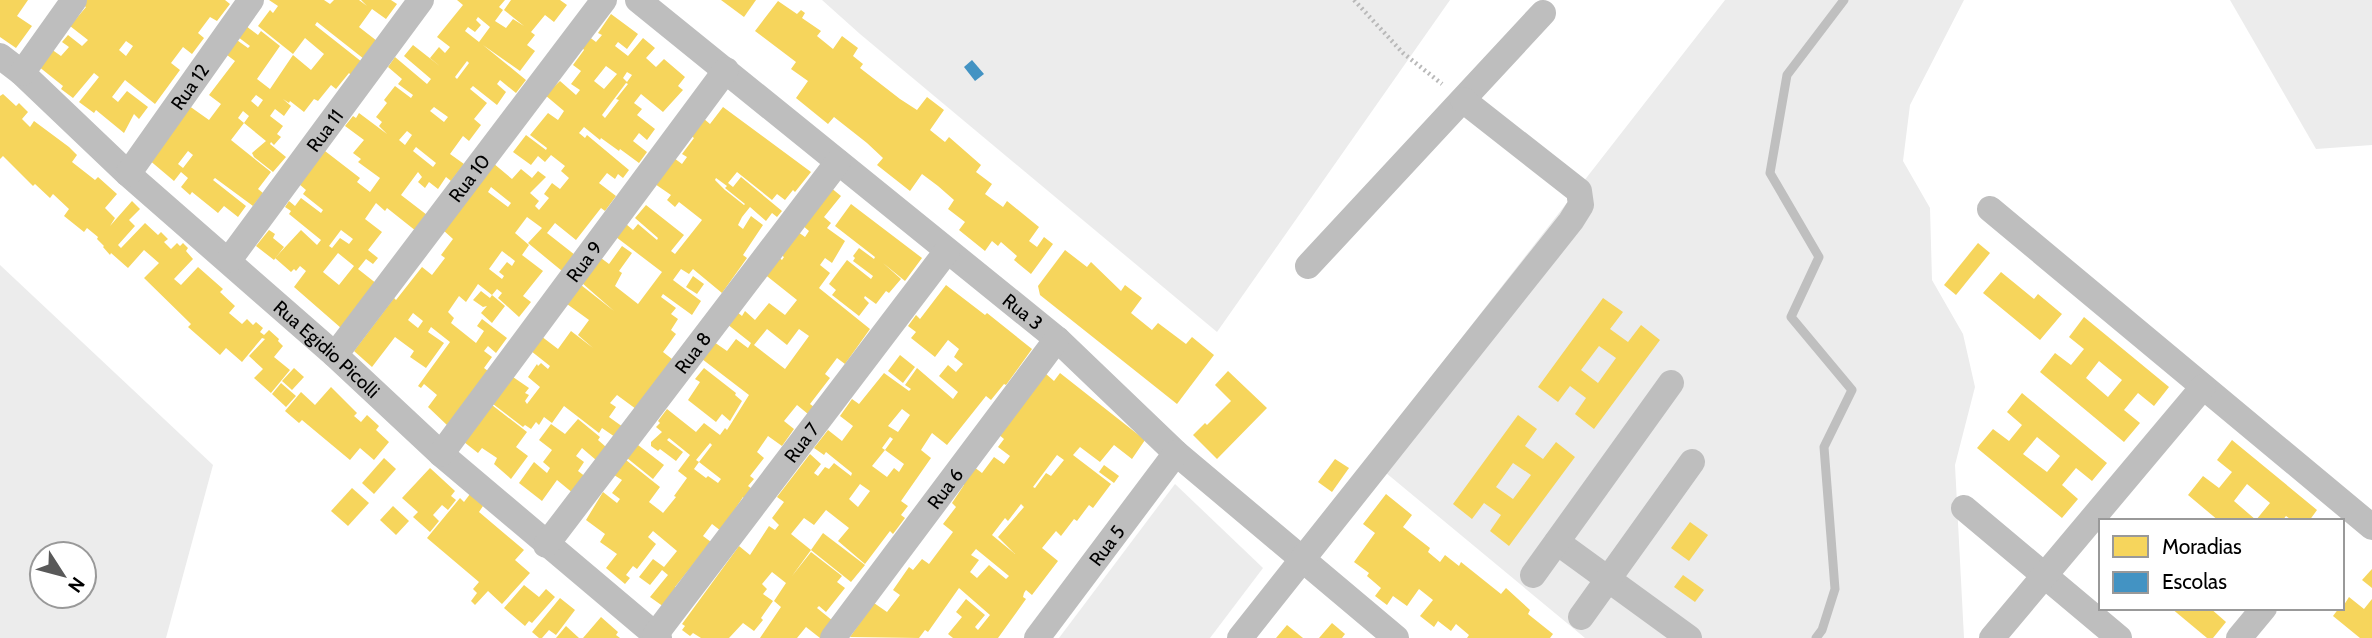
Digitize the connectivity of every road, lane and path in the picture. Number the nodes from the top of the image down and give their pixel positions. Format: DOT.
graph roads {
  1 [pos="74,0"];
  2 [pos="251,0"];
  3 [pos="421,0"];
  4 [pos="604,0"];
  5 [pos="638,0"];
  6 [pos="1354,0"];
  7 [pos="1543,13"];
  8 [pos="0,56"];
  9 [pos="726,70"];
  10 [pos="22,73"];
  11 [pos="1463,100"];
  12 [pos="838,162"];
  13 [pos="128,174"];
  14 [pos="1990,209"];
  15 [pos="947,251"];
  16 [pos="229,260"];
  17 [pos="1308,266"];
  18 [pos="1057,340"];
  19 [pos="335,355"];
  20 [pos="1671,383"];
  21 [pos="2203,387"];
  22 [pos="1176,453"];
  23 [pos="441,454"];
  24 [pos="1692,462"];
  25 [pos="1964,508"];
  26 [pos="2343,514"];
  27 [pos="2372,527"];
  28 [pos="1557,542"];
  29 [pos="546,545"];
  30 [pos="1302,560"];
  31 [pos="1533,575"];
  32 [pos="2043,575"];
  33 [pos="1608,579"];
  34 [pos="2262,610"];
  35 [pos="1581,617"];
  36 [pos="657,636"];
  37 [pos="833,638"];
  38 [pos="1037,638"];
  39 [pos="1240,638"];
  40 [pos="1396,638"];
  41 [pos="1689,638"];
  42 [pos="1992,638"];
  43 [pos="2119,638"];
  44 [pos="2239,638"];
  1 -- 10 [label="street"];
  2 -- 13 [label="street, Rua 12"];
  3 -- 16 [label="street, Rua 11"];
  4 -- 19 [label="street, Rua 10"];
  5 -- 9 [label="street, Rua 3"];
  6 -- 11 [label="path"];
  7 -- 11 [label="street"];
  8 -- 10 [label="street, Rua Egidio Picolli"];
  9 -- 12 [label="street, Rua 3"];
  9 -- 23 [label="street, Rua 9"];
  10 -- 13 [label="street, Rua Egidio Picolli"];
  11 -- 17 [label="street"];
  11 -- 30 [label="street"];
  12 -- 15 [label="street, Rua 3"];
  12 -- 29 [label="street, Rua 8"];
  13 -- 16 [label="street, Rua Egidio Picolli"];
  14 -- 21 [label="street"];
  15 -- 18 [label="street, Rua 3"];
  15 -- 36 [label="street, Rua 7"];
  16 -- 19 [label="street, Rua Egidio Picolli"];
  18 -- 22 [label="street, Rua 3"];
  18 -- 37 [label="street, Rua 6"];
  19 -- 23 [label="street, Rua Egidio Picolli"];
  20 -- 28 [label="street"];
  21 -- 26 [label="street"];
  21 -- 32 [label="street"];
  22 -- 30 [label="street, Rua 3"];
  22 -- 38 [label="street, Rua 5"];
  23 -- 29 [label="street, Rua Egidio Picolli"];
  24 -- 33 [label="street"];
  25 -- 32 [label="street"];
  26 -- 27 [label="street"];
  28 -- 31 [label="street"];
  28 -- 33 [label="street"];
  29 -- 36 [label="street, Rua Egidio Picolli"];
  30 -- 39 [label="street"];
  30 -- 40 [label="street, Rua 3"];
  32 -- 42 [label="street"];
  32 -- 43 [label="street"];
  33 -- 35 [label="street"];
  33 -- 41 [label="street"];
  34 -- 44 [label="street"];
}
